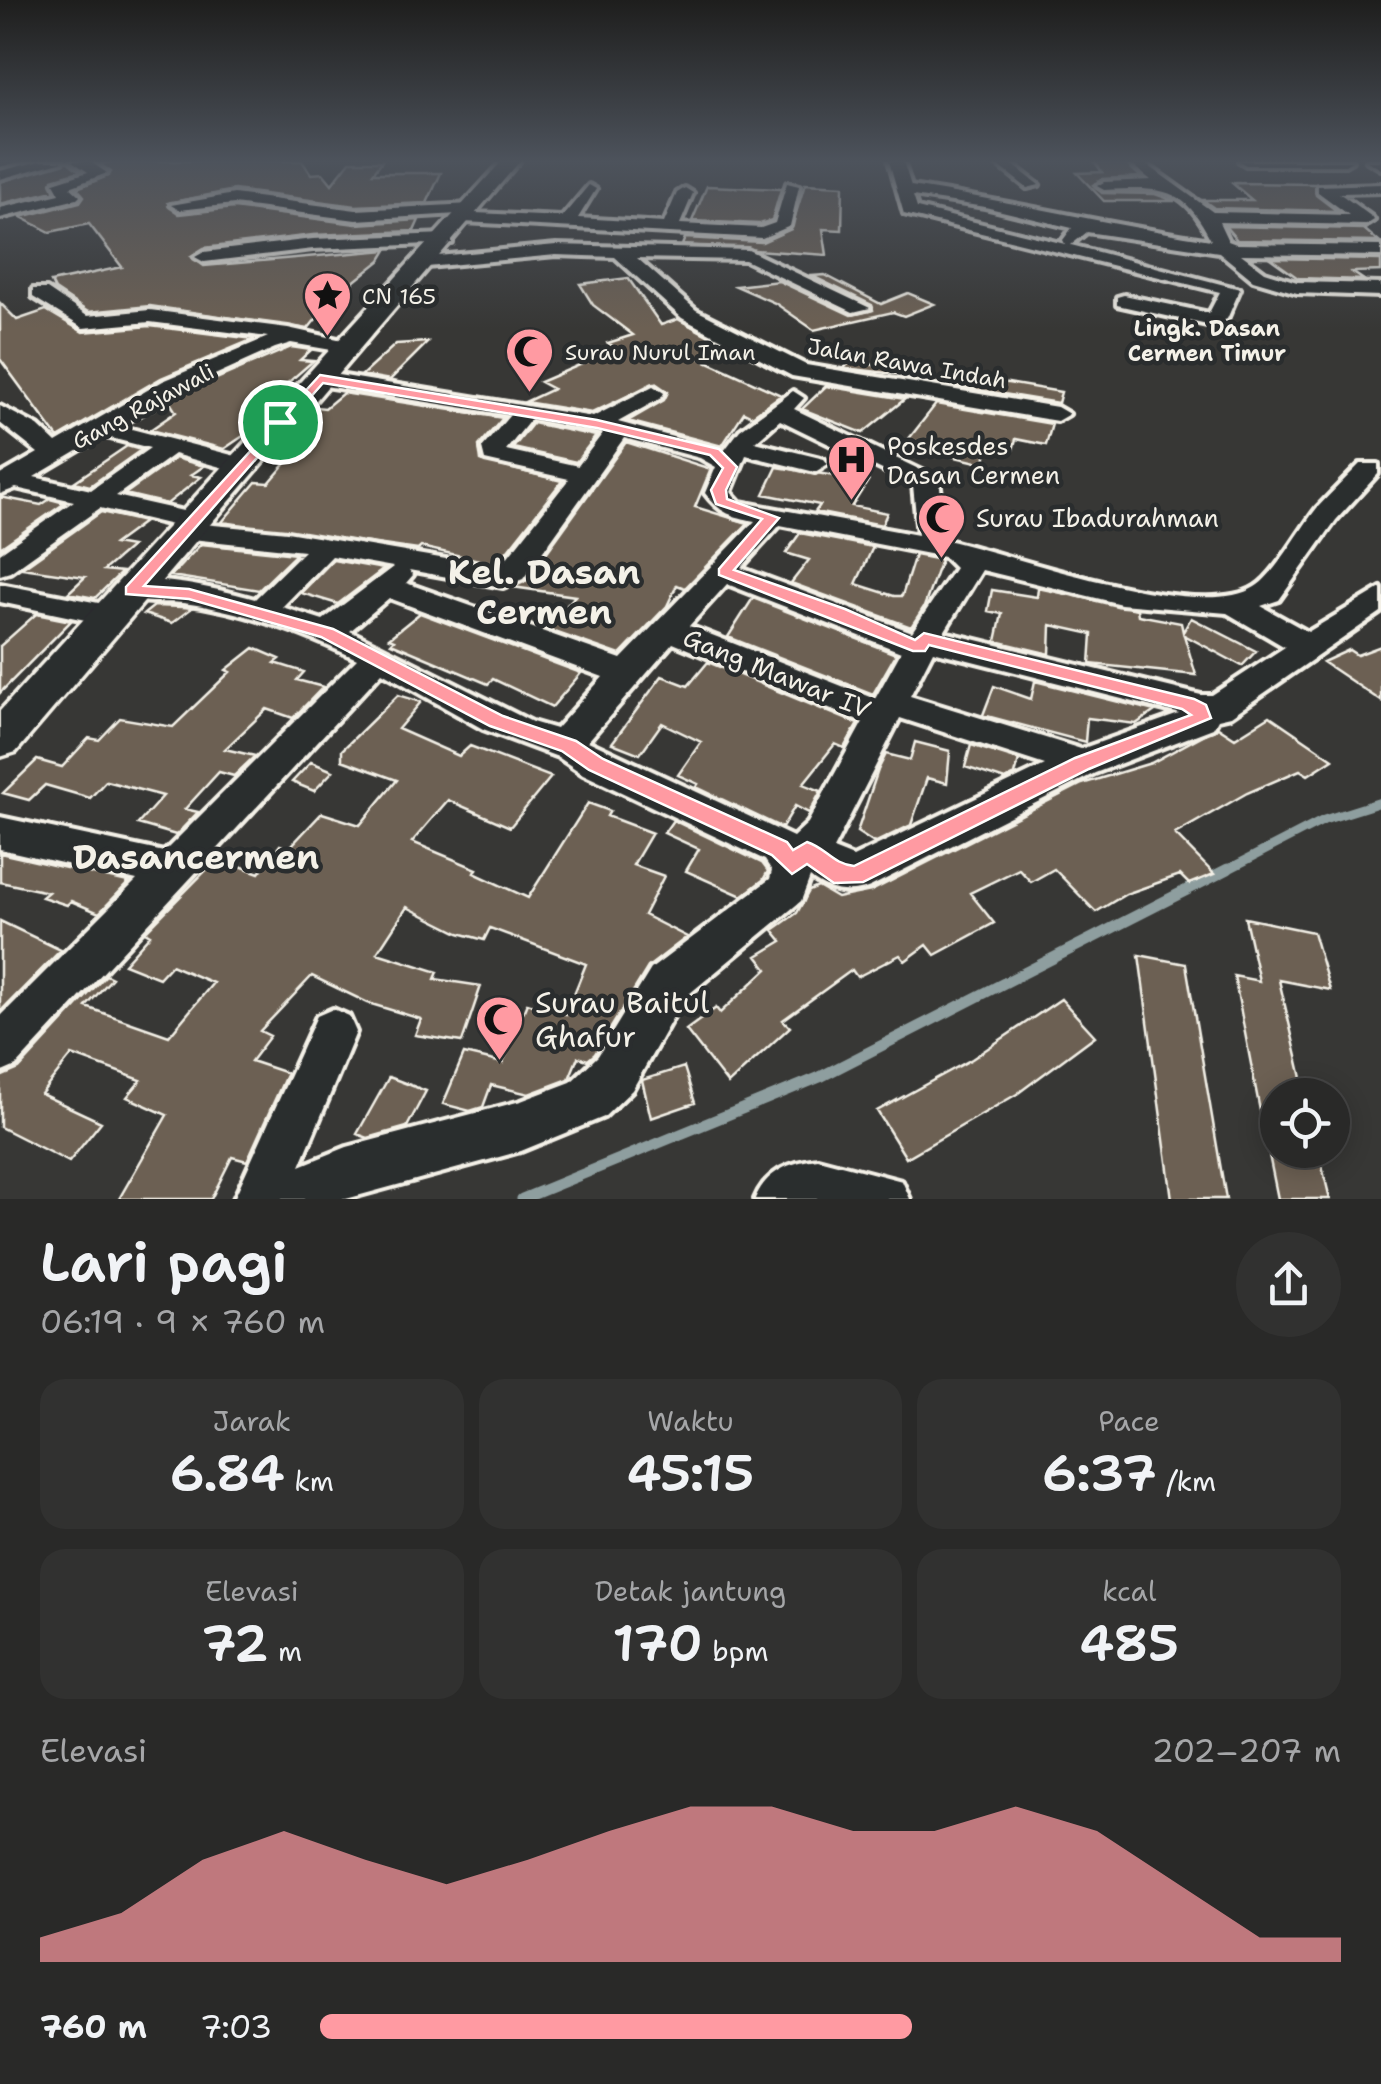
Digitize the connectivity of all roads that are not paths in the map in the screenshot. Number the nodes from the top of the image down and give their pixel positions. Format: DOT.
graph roads {
  1 [pos="362,217"];
  2 [pos="465,217"];
  3 [pos="571,217"];
  4 [pos="675,217"];
  5 [pos="784,217"];
  6 [pos="937,217"];
  7 [pos="1046,217"];
  8 [pos="1210,217"];
  9 [pos="1362,217"];
  10 [pos="1366,220"];
  11 [pos="566,224"];
  12 [pos="1083,226"];
  13 [pos="670,229"];
  14 [pos="1381,230"];
  15 [pos="452,232"];
  16 [pos="1066,245"];
  17 [pos="1224,248"];
  18 [pos="1381,251"];
  19 [pos="616,252"];
  20 [pos="204,257"];
  21 [pos="1381,290"];
  22 [pos="40,292"];
  23 [pos="1124,301"];
  24 [pos="860,308"];
  25 [pos="352,344"];
  26 [pos="818,377"];
  27 [pos="320,379"];
  28 [pos="653,393"];
  29 [pos="778,410"];
  30 [pos="525,412"];
  31 [pos="1057,414"];
  32 [pos="1,416"];
  33 [pos="607,427"];
  34 [pos="102,428"];
  35 [pos="168,447"];
  36 [pos="52,454"];
  37 [pos="734,454"];
  38 [pos="815,464"];
  39 [pos="242,465"];
  40 [pos="1369,469"];
  41 [pos="587,475"];
  42 [pos="6,482"];
  43 [pos="96,498"];
  44 [pos="772,518"];
  45 [pos="187,526"];
  46 [pos="326,546"];
  47 [pos="950,552"];
  48 [pos="411,562"];
  49 [pos="0,566"];
  50 [pos="724,572"];
  51 [pos="386,586"];
  52 [pos="132,590"];
  53 [pos="0,593"];
  54 [pos="1381,598"];
  55 [pos="1235,605"];
  56 [pos="258,613"];
  57 [pos="109,616"];
  58 [pos="672,630"];
  59 [pos="327,633"];
  60 [pos="922,643"];
  61 [pos="1308,646"];
  62 [pos="378,656"];
  63 [pos="626,673"];
  64 [pos="886,709"];
  65 [pos="1200,711"];
  66 [pos="0,740"];
  67 [pos="569,746"];
  68 [pos="1082,763"];
  69 [pos="0,833"];
  70 [pos="799,858"];
  71 [pos="174,871"];
  72 [pos="333,1032"];
  73 [pos="0,1050"];
  74 [pos="260,1199"];
  75 [pos="282,1199"];
  76 [pos="782,1199"];
  77 [pos="884,1199"];
  1 -- 15 [label="street"];
  2 -- 15 [label="main road"];
  3 -- 11 [label="street"];
  4 -- 13 [label="street"];
  5 -- 13 [label="street"];
  6 -- 16 [label="street"];
  7 -- 12 [label="street"];
  8 -- 10 [label="street"];
  8 -- 17 [label="street"];
  9 -- 10 [label="street"];
  10 -- 14 [label="street"];
  11 -- 13 [label="street"];
  11 -- 15 [label="street"];
  12 -- 16 [label="street"];
  12 -- 17 [label="street"];
  15 -- 19 [label="street"];
  15 -- 20 [label="street"];
  15 -- 25 [label="main road"];
  16 -- 23 [label="street"];
  17 -- 18 [label="street"];
  17 -- 21 [label="street"];
  19 -- 24 [label="street"];
  19 -- 26 [label="street, Jalan Rawa Indah"];
  22 -- 25 [label="street"];
  25 -- 27 [label="main road"];
  25 -- 34 [label="street, Gang Rajawali"];
  26 -- 29 [label="street"];
  26 -- 31 [label="street, Jalan Rawa Indah"];
  27 -- 30 [label="street"];
  27 -- 39 [label="main road"];
  28 -- 33 [label="street"];
  29 -- 37 [label="street"];
  29 -- 47 [label="street"];
  30 -- 33 [label="street"];
  30 -- 41 [label="street"];
  32 -- 36 [label="street"];
  33 -- 37 [label="street"];
  33 -- 41 [label="street"];
  34 -- 35 [label="street"];
  34 -- 36 [label="street, Gang Rajawali"];
  35 -- 39 [label="street"];
  35 -- 43 [label="street"];
  36 -- 42 [label="street, Gang Rajawali"];
  37 -- 38 [label="street"];
  37 -- 44 [label="street"];
  39 -- 45 [label="main road"];
  40 -- 55 [label="street"];
  41 -- 48 [label="street"];
  42 -- 43 [label="street"];
  43 -- 45 [label="street"];
  43 -- 49 [label="street"];
  44 -- 47 [label="street"];
  44 -- 50 [label="street"];
  45 -- 46 [label="street"];
  45 -- 52 [label="main road"];
  46 -- 48 [label="street"];
  46 -- 56 [label="street"];
  47 -- 55 [label="street"];
  47 -- 60 [label="street"];
  48 -- 51 [label="street"];
  50 -- 58 [label="street"];
  50 -- 60 [label="street"];
  51 -- 59 [label="street"];
  51 -- 63 [label="street"];
  52 -- 56 [label="street"];
  52 -- 57 [label="main road"];
  53 -- 57 [label="street"];
  54 -- 61 [label="street"];
  55 -- 61 [label="street"];
  56 -- 59 [label="street"];
  57 -- 66 [label="main road"];
  58 -- 63 [label="street"];
  58 -- 64 [label="street, Gang Mawar IV"];
  59 -- 62 [label="street"];
  60 -- 64 [label="street"];
  60 -- 65 [label="street"];
  61 -- 65 [label="street"];
  62 -- 67 [label="street"];
  62 -- 71 [label="street"];
  63 -- 67 [label="street"];
  64 -- 68 [label="street, Gang Mawar IV"];
  64 -- 70 [label="street"];
  65 -- 68 [label="street"];
  67 -- 70 [label="street"];
  68 -- 70 [label="street"];
  69 -- 71 [label="street"];
  70 -- 75 [label="street"];
  71 -- 73 [label="street"];
  72 -- 74 [label="street"];
  76 -- 77 [label="street"];
}
